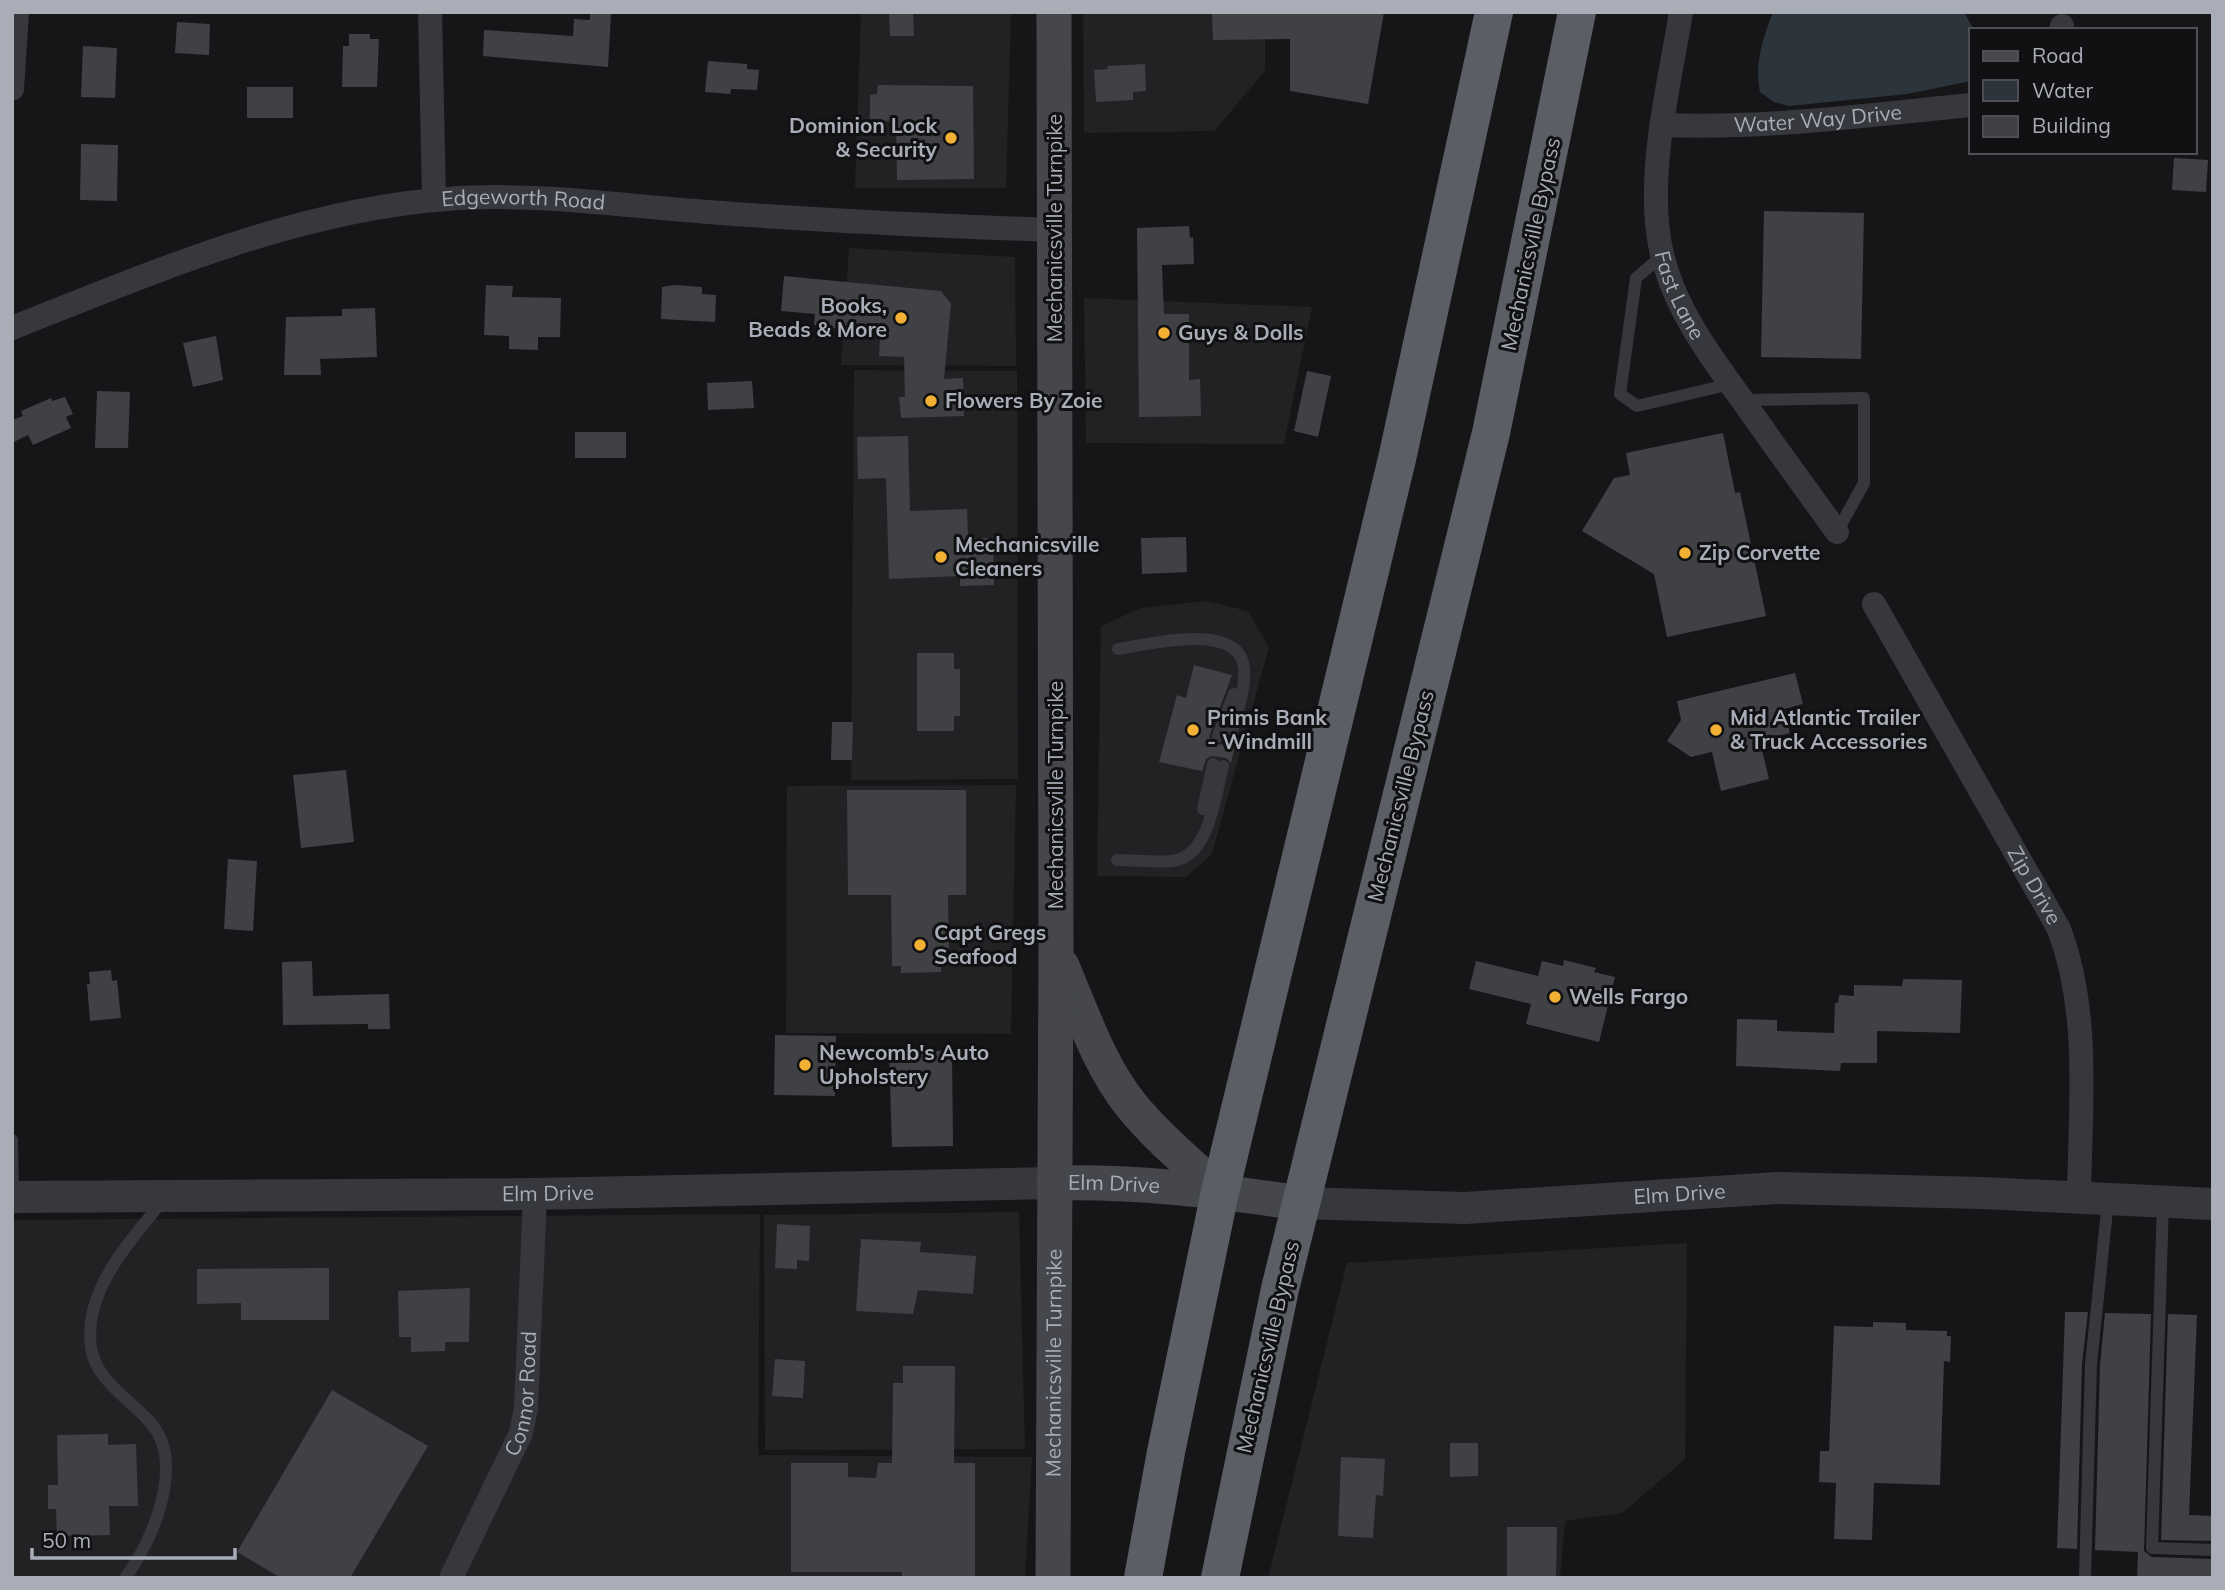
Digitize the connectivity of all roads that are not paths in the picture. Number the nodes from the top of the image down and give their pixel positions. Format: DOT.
graph roads {
  1 [pos="17,12"];
  2 [pos="430,12"];
  3 [pos="1054,12"];
  4 [pos="1494,12"];
  5 [pos="1577,12"];
  6 [pos="1681,12"];
  7 [pos="13,55"];
  8 [pos="12,89"];
  9 [pos="1969,104"];
  10 [pos="1664,125"];
  11 [pos="434,200"];
  12 [pos="1055,230"];
  13 [pos="1662,256"];
  14 [pos="12,328"];
  15 [pos="1737,392"];
  16 [pos="1837,533"];
  17 [pos="1874,604"];
  18 [pos="1118,649"];
  19 [pos="1224,737"];
  20 [pos="1218,765"];
  21 [pos="1118,860"];
  22 [pos="1056,950"];
  23 [pos="12,1140"];
  24 [pos="1054,1183"];
  25 [pos="1220,1192"];
  26 [pos="535,1194"];
  27 [pos="166,1196"];
  28 [pos="13,1197"];
  29 [pos="2094,1200"];
  30 [pos="2163,1202"];
  31 [pos="1300,1203"];
  32 [pos="2213,1204"];
  33 [pos="2213,1550"];
  34 [pos="125,1578"];
  35 [pos="451,1578"];
  36 [pos="1053,1578"];
  37 [pos="1143,1578"];
  38 [pos="1220,1578"];
  39 [pos="2085,1578"];
  1 -- 7 [label="street"];
  2 -- 11 [label="street"];
  3 -- 12 [label="main road, Mechanicsville Turnpike"];
  4 -- 25 [label="highway"];
  5 -- 31 [label="highway, Mechanicsville Bypass"];
  6 -- 10 [label="street, Fast Lane"];
  7 -- 8 [label="street"];
  9 -- 10 [label="street, Water Way Drive"];
  10 -- 13 [label="street, Fast Lane"];
  11 -- 12 [label="street, Edgeworth Road"];
  11 -- 14 [label="street, Edgeworth Road"];
  12 -- 22 [label="main road, Mechanicsville Turnpike"];
  13 -- 15 [label="street, Fast Lane"];
  13 -- 15 [label="lane"];
  15 -- 16 [label="street, Fast Lane"];
  15 -- 16 [label="lane"];
  17 -- 29 [label="street, Zip Drive"];
  18 -- 19 [label="lane"];
  20 -- 21 [label="lane"];
  22 -- 24 [label="main road, Mechanicsville Turnpike"];
  22 -- 25 [label="main road"];
  23 -- 28 [label="lane"];
  24 -- 25 [label="main road, Elm Drive"];
  24 -- 26 [label="street, Elm Drive"];
  24 -- 36 [label="main road, Mechanicsville Turnpike"];
  25 -- 31 [label="main road, Elm Drive"];
  25 -- 37 [label="highway"];
  26 -- 27 [label="street, Elm Drive"];
  26 -- 35 [label="street, Connor Road"];
  27 -- 28 [label="street, Elm Drive"];
  27 -- 34 [label="lane"];
  29 -- 30 [label="street, Elm Drive"];
  29 -- 31 [label="street, Elm Drive"];
  29 -- 39 [label="lane"];
  30 -- 32 [label="street, Elm Drive"];
  30 -- 33 [label="lane"];
  31 -- 38 [label="highway, Mechanicsville Bypass"];
}
